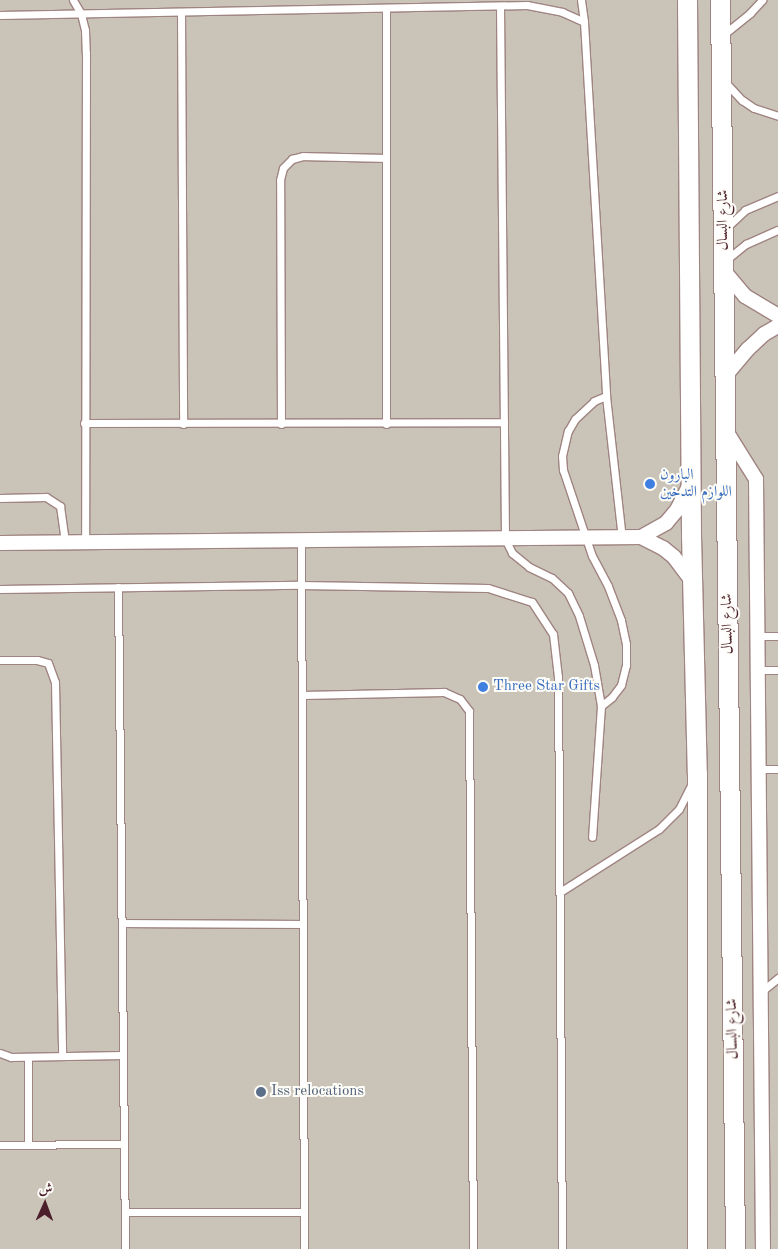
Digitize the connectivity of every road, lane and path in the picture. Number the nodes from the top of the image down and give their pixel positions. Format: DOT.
graph roads {
  1 [pos="73,0"];
  2 [pos="581,0"];
  3 [pos="676,0"];
  4 [pos="687,0"];
  5 [pos="720,0"];
  6 [pos="762,0"];
  7 [pos="500,6"];
  8 [pos="386,8"];
  9 [pos="181,12"];
  10 [pos="81,14"];
  11 [pos="0,15"];
  12 [pos="584,22"];
  13 [pos="721,37"];
  14 [pos="687,38"];
  15 [pos="722,78"];
  16 [pos="778,116"];
  17 [pos="384,158"];
  18 [pos="778,196"];
  19 [pos="724,230"];
  20 [pos="778,230"];
  21 [pos="724,266"];
  22 [pos="778,316"];
  23 [pos="778,326"];
  24 [pos="726,375"];
  25 [pos="606,396"];
  26 [pos="504,422"];
  27 [pos="84,423"];
  28 [pos="183,424"];
  29 [pos="281,424"];
  30 [pos="386,424"];
  31 [pos="726,431"];
  32 [pos="691,484"];
  33 [pos="0,498"];
  34 [pos="641,537"];
  35 [pos="586,538"];
  36 [pos="622,538"];
  37 [pos="505,539"];
  38 [pos="301,540"];
  39 [pos="65,542"];
  40 [pos="85,542"];
  41 [pos="0,543"];
  42 [pos="692,581"];
  43 [pos="300,585"];
  44 [pos="118,587"];
  45 [pos="0,588"];
  46 [pos="758,636"];
  47 [pos="778,636"];
  48 [pos="0,660"];
  49 [pos="758,670"];
  50 [pos="778,670"];
  51 [pos="302,695"];
  52 [pos="601,706"];
  53 [pos="759,769"];
  54 [pos="778,769"];
  55 [pos="697,773"];
  56 [pos="592,837"];
  57 [pos="560,892"];
  58 [pos="122,923"];
  59 [pos="302,924"];
  60 [pos="778,978"];
  61 [pos="762,991"];
  62 [pos="0,1053"];
  63 [pos="123,1055"];
  64 [pos="62,1056"];
  65 [pos="28,1057"];
  66 [pos="0,1058"];
  67 [pos="11,1058"];
  68 [pos="28,1144"];
  69 [pos="124,1144"];
  70 [pos="0,1145"];
  71 [pos="125,1212"];
  72 [pos="303,1212"];
  73 [pos="125,1249"];
  74 [pos="304,1249"];
  75 [pos="473,1249"];
  76 [pos="562,1249"];
  77 [pos="697,1249"];
  78 [pos="735,1249"];
  79 [pos="763,1249"];
  1 -- 10 [label="lane"];
  2 -- 12 [label="lane"];
  3 -- 14 [label="street"];
  4 -- 14 [label="street"];
  5 -- 13 [label="street, شارع البسال"];
  6 -- 13 [label="lane"];
  7 -- 8 [label="lane"];
  7 -- 12 [label="lane"];
  7 -- 26 [label="lane"];
  8 -- 9 [label="lane"];
  8 -- 17 [label="lane"];
  9 -- 10 [label="lane"];
  9 -- 28 [label="lane"];
  10 -- 11 [label="lane"];
  10 -- 27 [label="lane"];
  12 -- 25 [label="lane"];
  13 -- 15 [label="street, شارع البسال"];
  14 -- 32 [label="street"];
  15 -- 16 [label="lane"];
  15 -- 19 [label="street, شارع البسال"];
  17 -- 29 [label="lane"];
  17 -- 30 [label="lane"];
  18 -- 19 [label="lane"];
  19 -- 21 [label="street, شارع البسال"];
  20 -- 21 [label="lane"];
  21 -- 22 [label="street"];
  21 -- 24 [label="street, شارع البسال"];
  23 -- 24 [label="street"];
  24 -- 31 [label="street, شارع البسال"];
  25 -- 35 [label="lane"];
  25 -- 36 [label="lane"];
  26 -- 30 [label="lane"];
  26 -- 37 [label="lane"];
  27 -- 28 [label="lane"];
  27 -- 40 [label="lane"];
  28 -- 29 [label="lane"];
  29 -- 30 [label="lane"];
  31 -- 46 [label="street"];
  31 -- 78 [label="street, شارع البسال"];
  32 -- 34 [label="street"];
  32 -- 42 [label="street"];
  33 -- 39 [label="lane"];
  34 -- 36 [label="street"];
  34 -- 42 [label="street"];
  35 -- 36 [label="street"];
  35 -- 37 [label="street"];
  35 -- 52 [label="lane"];
  37 -- 38 [label="street"];
  37 -- 52 [label="lane"];
  38 -- 40 [label="street"];
  38 -- 43 [label="lane"];
  39 -- 40 [label="street"];
  39 -- 41 [label="street"];
  42 -- 55 [label="street"];
  43 -- 44 [label="lane"];
  43 -- 51 [label="lane"];
  43 -- 57 [label="lane"];
  44 -- 45 [label="lane"];
  44 -- 58 [label="lane"];
  46 -- 47 [label="lane"];
  46 -- 49 [label="street"];
  48 -- 64 [label="lane"];
  49 -- 50 [label="lane"];
  49 -- 53 [label="street"];
  51 -- 59 [label="lane"];
  51 -- 75 [label="lane"];
  52 -- 56 [label="lane"];
  53 -- 54 [label="lane"];
  53 -- 61 [label="street"];
  55 -- 57 [label="lane"];
  55 -- 77 [label="street"];
  57 -- 76 [label="lane"];
  58 -- 59 [label="lane"];
  58 -- 63 [label="lane"];
  59 -- 72 [label="lane"];
  60 -- 61 [label="lane"];
  61 -- 79 [label="street"];
  62 -- 67 [label="lane"];
  63 -- 64 [label="lane"];
  63 -- 69 [label="lane"];
  64 -- 65 [label="lane"];
  65 -- 67 [label="lane"];
  65 -- 68 [label="lane"];
  66 -- 67 [label="lane"];
  68 -- 69 [label="lane"];
  68 -- 70 [label="lane"];
  69 -- 71 [label="lane"];
  71 -- 72 [label="lane"];
  71 -- 73 [label="lane"];
  72 -- 74 [label="lane"];
}
